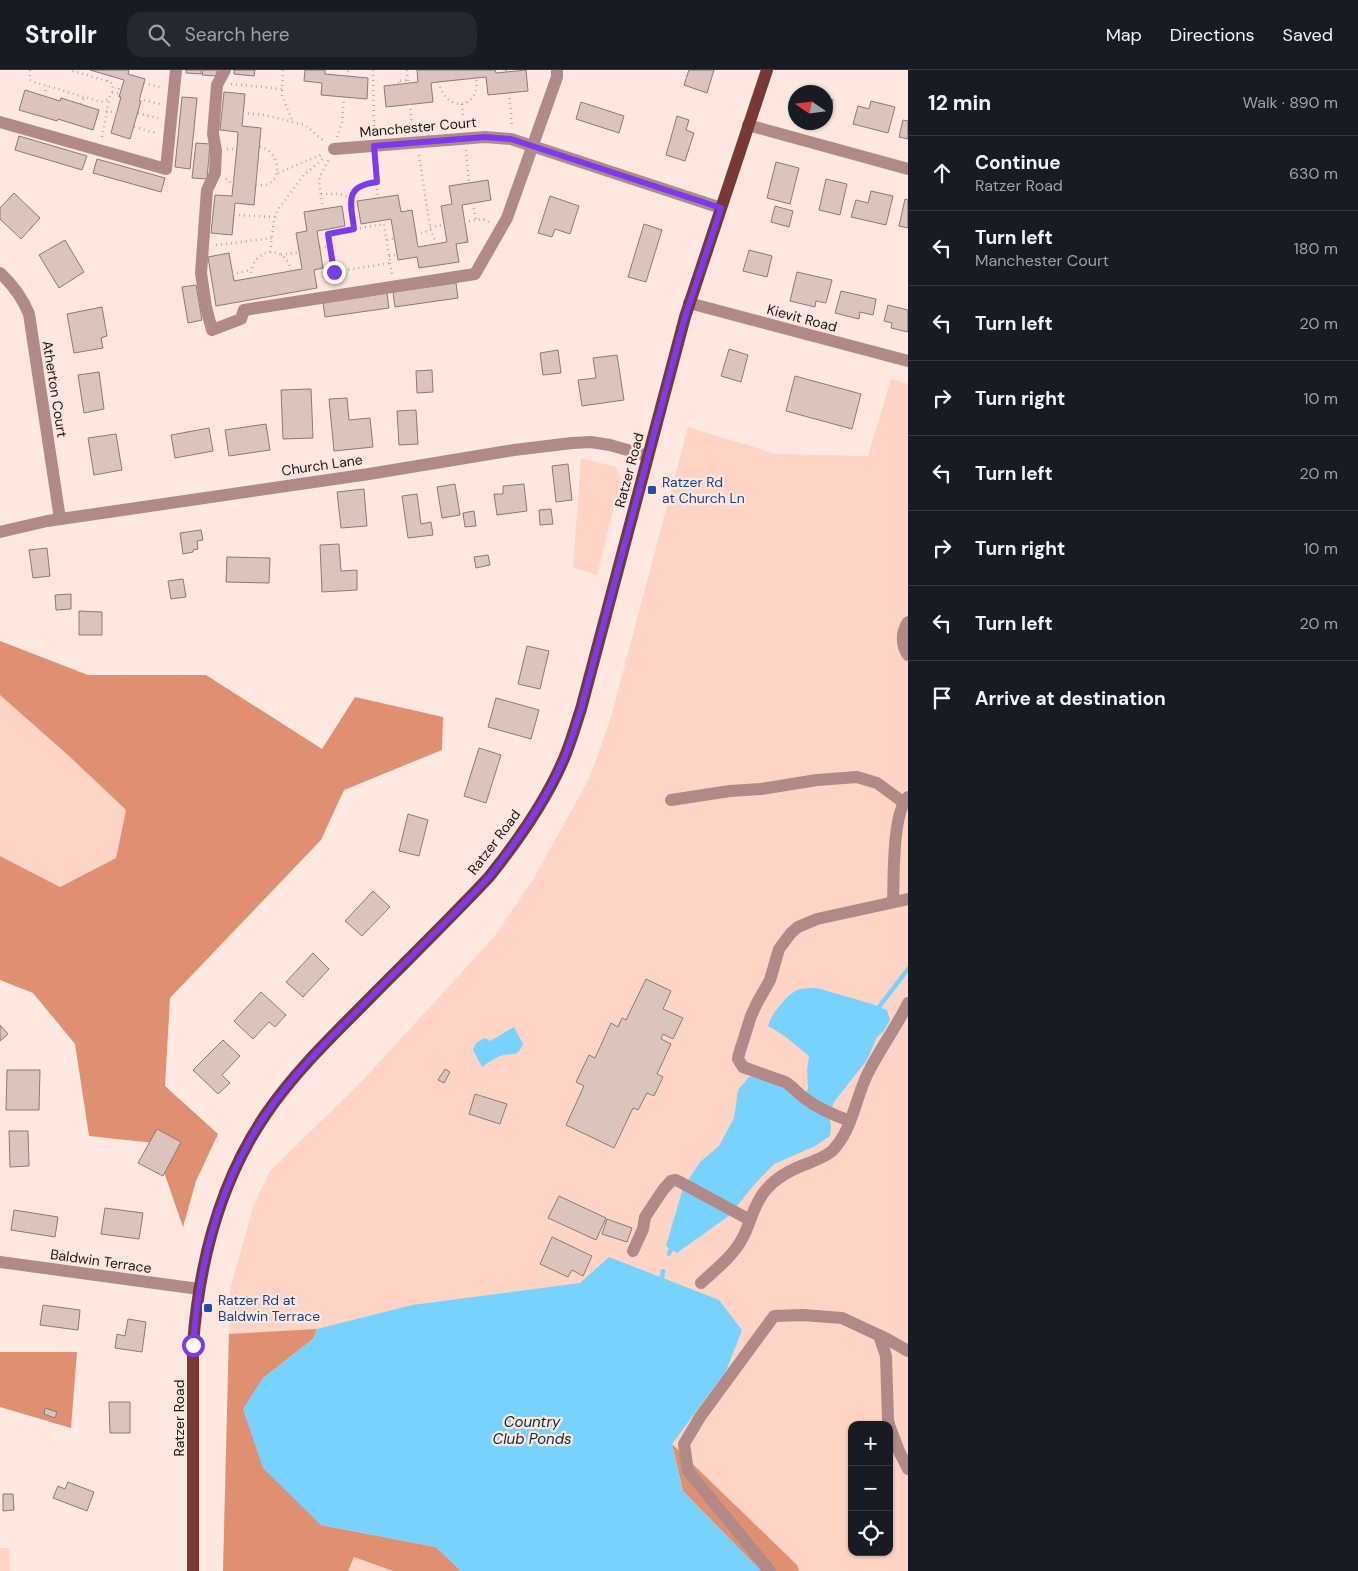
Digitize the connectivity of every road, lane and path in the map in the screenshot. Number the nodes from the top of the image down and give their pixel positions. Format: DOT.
graph roads {
  1 [pos="30,70"];
  2 [pos="70,70"];
  3 [pos="176,70"];
  4 [pos="225,70"];
  5 [pos="283,70"];
  6 [pos="350,70"];
  7 [pos="373,70"];
  8 [pos="406,70"];
  9 [pos="557,70"];
  10 [pos="766,70"];
  11 [pos="108,76"];
  12 [pos="346,76"];
  13 [pos="476,78"];
  14 [pos="107,81"];
  15 [pos="438,82"];
  16 [pos="144,83"];
  17 [pos="403,84"];
  18 [pos="217,85"];
  19 [pos="47,86"];
  20 [pos="121,88"];
  21 [pos="282,89"];
  22 [pos="174,91"];
  23 [pos="112,92"];
  24 [pos="509,93"];
  25 [pos="44,96"];
  26 [pos="84,97"];
  27 [pos="344,97"];
  28 [pos="139,99"];
  29 [pos="109,100"];
  30 [pos="81,104"];
  31 [pos="410,104"];
  32 [pos="462,104"];
  33 [pos="172,107"];
  34 [pos="106,111"];
  35 [pos="117,113"];
  36 [pos="138,113"];
  37 [pos="243,113"];
  38 [pos="171,121"];
  39 [pos="0,122"];
  40 [pos="293,122"];
  41 [pos="748,125"];
  42 [pos="134,127"];
  43 [pos="169,137"];
  44 [pos="465,138"];
  45 [pos="511,139"];
  46 [pos="416,142"];
  47 [pos="374,146"];
  48 [pos="533,146"];
  49 [pos="259,147"];
  50 [pos="334,149"];
  51 [pos="98,150"];
  52 [pos="908,169"];
  53 [pos="277,173"];
  54 [pos="377,182"];
  55 [pos="469,183"];
  56 [pos="256,185"];
  57 [pos="321,194"];
  58 [pos="378,198"];
  59 [pos="350,199"];
  60 [pos="473,203"];
  61 [pos="721,208"];
  62 [pos="323,209"];
  63 [pos="234,215"];
  64 [pos="275,217"];
  65 [pos="476,220"];
  66 [pos="464,222"];
  67 [pos="444,225"];
  68 [pos="501,228"];
  69 [pos="326,229"];
  70 [pos="354,229"];
  71 [pos="430,229"];
  72 [pos="328,234"];
  73 [pos="416,234"];
  74 [pos="272,238"];
  75 [pos="395,238"];
  76 [pos="387,240"];
  77 [pos="436,244"];
  78 [pos="330,246"];
  79 [pos="203,247"];
  80 [pos="320,248"];
  81 [pos="270,252"];
  82 [pos="299,252"];
  83 [pos="281,255"];
  84 [pos="397,255"];
  85 [pos="389,256"];
  86 [pos="251,270"];
  87 [pos="291,271"];
  88 [pos="0,272"];
  89 [pos="232,274"];
  90 [pos="251,278"];
  91 [pos="689,303"];
  92 [pos="908,362"];
  93 [pos="648,456"];
  94 [pos="60,519"];
  95 [pos="0,532"];
  96 [pos="908,622"];
  97 [pos="908,655"];
  98 [pos="671,800"];
  99 [pos="906,800"];
  100 [pos="908,899"];
  101 [pos="894,902"];
  102 [pos="908,1003"];
  103 [pos="850,1122"];
  104 [pos="750,1220"];
  105 [pos="633,1251"];
  106 [pos="0,1262"];
  107 [pos="701,1283"];
  108 [pos="199,1289"];
  109 [pos="879,1335"];
  110 [pos="908,1351"];
  111 [pos="888,1421"];
  112 [pos="893,1437"];
  113 [pos="908,1469"];
  114 [pos="193,1571"];
  115 [pos="770,1571"];
  1 -- 19 [label="path"];
  2 -- 14 [label="path"];
  3 -- 22 [label="street"];
  4 -- 18 [label="street"];
  5 -- 21 [label="path"];
  6 -- 12 [label="path"];
  7 -- 47 [label="path"];
  8 -- 17 [label="path"];
  9 -- 48 [label="street"];
  10 -- 41 [label="main road, Ratzer Road"];
  11 -- 14 [label="path"];
  13 -- 32 [label="path"];
  14 -- 23 [label="path"];
  15 -- 32 [label="path"];
  16 -- 22 [label="path"];
  18 -- 21 [label="path"];
  18 -- 79 [label="street"];
  19 -- 25 [label="path"];
  19 -- 26 [label="path"];
  20 -- 23 [label="path"];
  21 -- 40 [label="path"];
  22 -- 33 [label="street"];
  23 -- 29 [label="path"];
  24 -- 45 [label="path"];
  26 -- 29 [label="path"];
  26 -- 30 [label="path"];
  27 -- 50 [label="path"];
  28 -- 33 [label="path"];
  29 -- 34 [label="path"];
  31 -- 46 [label="path"];
  32 -- 44 [label="path"];
  33 -- 38 [label="street"];
  34 -- 35 [label="path"];
  34 -- 51 [label="path"];
  36 -- 38 [label="path"];
  37 -- 40 [label="path"];
  38 -- 43 [label="street"];
  39 -- 51 [label="street"];
  40 -- 50 [label="path"];
  41 -- 52 [label="street"];
  41 -- 61 [label="main road, Ratzer Road"];
  42 -- 43 [label="path"];
  43 -- 51 [label="street"];
  44 -- 45 [label="street, Manchester Court"];
  44 -- 46 [label="street, Manchester Court"];
  44 -- 55 [label="path"];
  45 -- 48 [label="street, Manchester Court"];
  46 -- 47 [label="street, Manchester Court"];
  46 -- 71 [label="path"];
  47 -- 50 [label="street, Manchester Court"];
  47 -- 54 [label="path"];
  48 -- 61 [label="street, Manchester Court"];
  48 -- 68 [label="street"];
  49 -- 53 [label="path"];
  50 -- 53 [label="path"];
  50 -- 57 [label="path"];
  50 -- 64 [label="path"];
  53 -- 56 [label="path"];
  54 -- 58 [label="path"];
  54 -- 59 [label="path"];
  57 -- 59 [label="path"];
  57 -- 62 [label="path"];
  59 -- 70 [label="path"];
  60 -- 65 [label="path"];
  61 -- 91 [label="main road, Ratzer Road"];
  63 -- 64 [label="path"];
  64 -- 74 [label="path"];
  65 -- 66 [label="path"];
  65 -- 68 [label="path"];
  67 -- 71 [label="path"];
  68 -- 79 [label="street"];
  69 -- 72 [label="path"];
  70 -- 72 [label="path"];
  70 -- 76 [label="path"];
  71 -- 73 [label="path"];
  71 -- 77 [label="path"];
  72 -- 78 [label="path"];
  74 -- 79 [label="path"];
  74 -- 81 [label="path"];
  75 -- 76 [label="path"];
  76 -- 85 [label="path"];
  78 -- 80 [label="path"];
  78 -- 85 [label="path"];
  81 -- 83 [label="path"];
  81 -- 86 [label="path"];
  82 -- 83 [label="path"];
  83 -- 87 [label="path"];
  84 -- 85 [label="path"];
  86 -- 89 [label="path"];
  86 -- 90 [label="path"];
  88 -- 94 [label="street, Atherton Court"];
  91 -- 92 [label="street, Kievit Road"];
  91 -- 93 [label="main road, Ratzer Road"];
  93 -- 94 [label="street, Church Lane"];
  93 -- 108 [label="main road, Ratzer Road"];
  94 -- 95 [label="street, Church Lane"];
  96 -- 97 [label="street"];
  98 -- 99 [label="street"];
  99 -- 101 [label="street"];
  100 -- 101 [label="street"];
  101 -- 103 [label="street"];
  102 -- 103 [label="street"];
  103 -- 104 [label="street"];
  104 -- 105 [label="street"];
  104 -- 107 [label="street"];
  106 -- 108 [label="street, Baldwin Terrace"];
  108 -- 114 [label="main road, Ratzer Road"];
  109 -- 110 [label="street"];
  109 -- 111 [label="street"];
  109 -- 115 [label="street"];
  112 -- 113 [label="street"];
}
